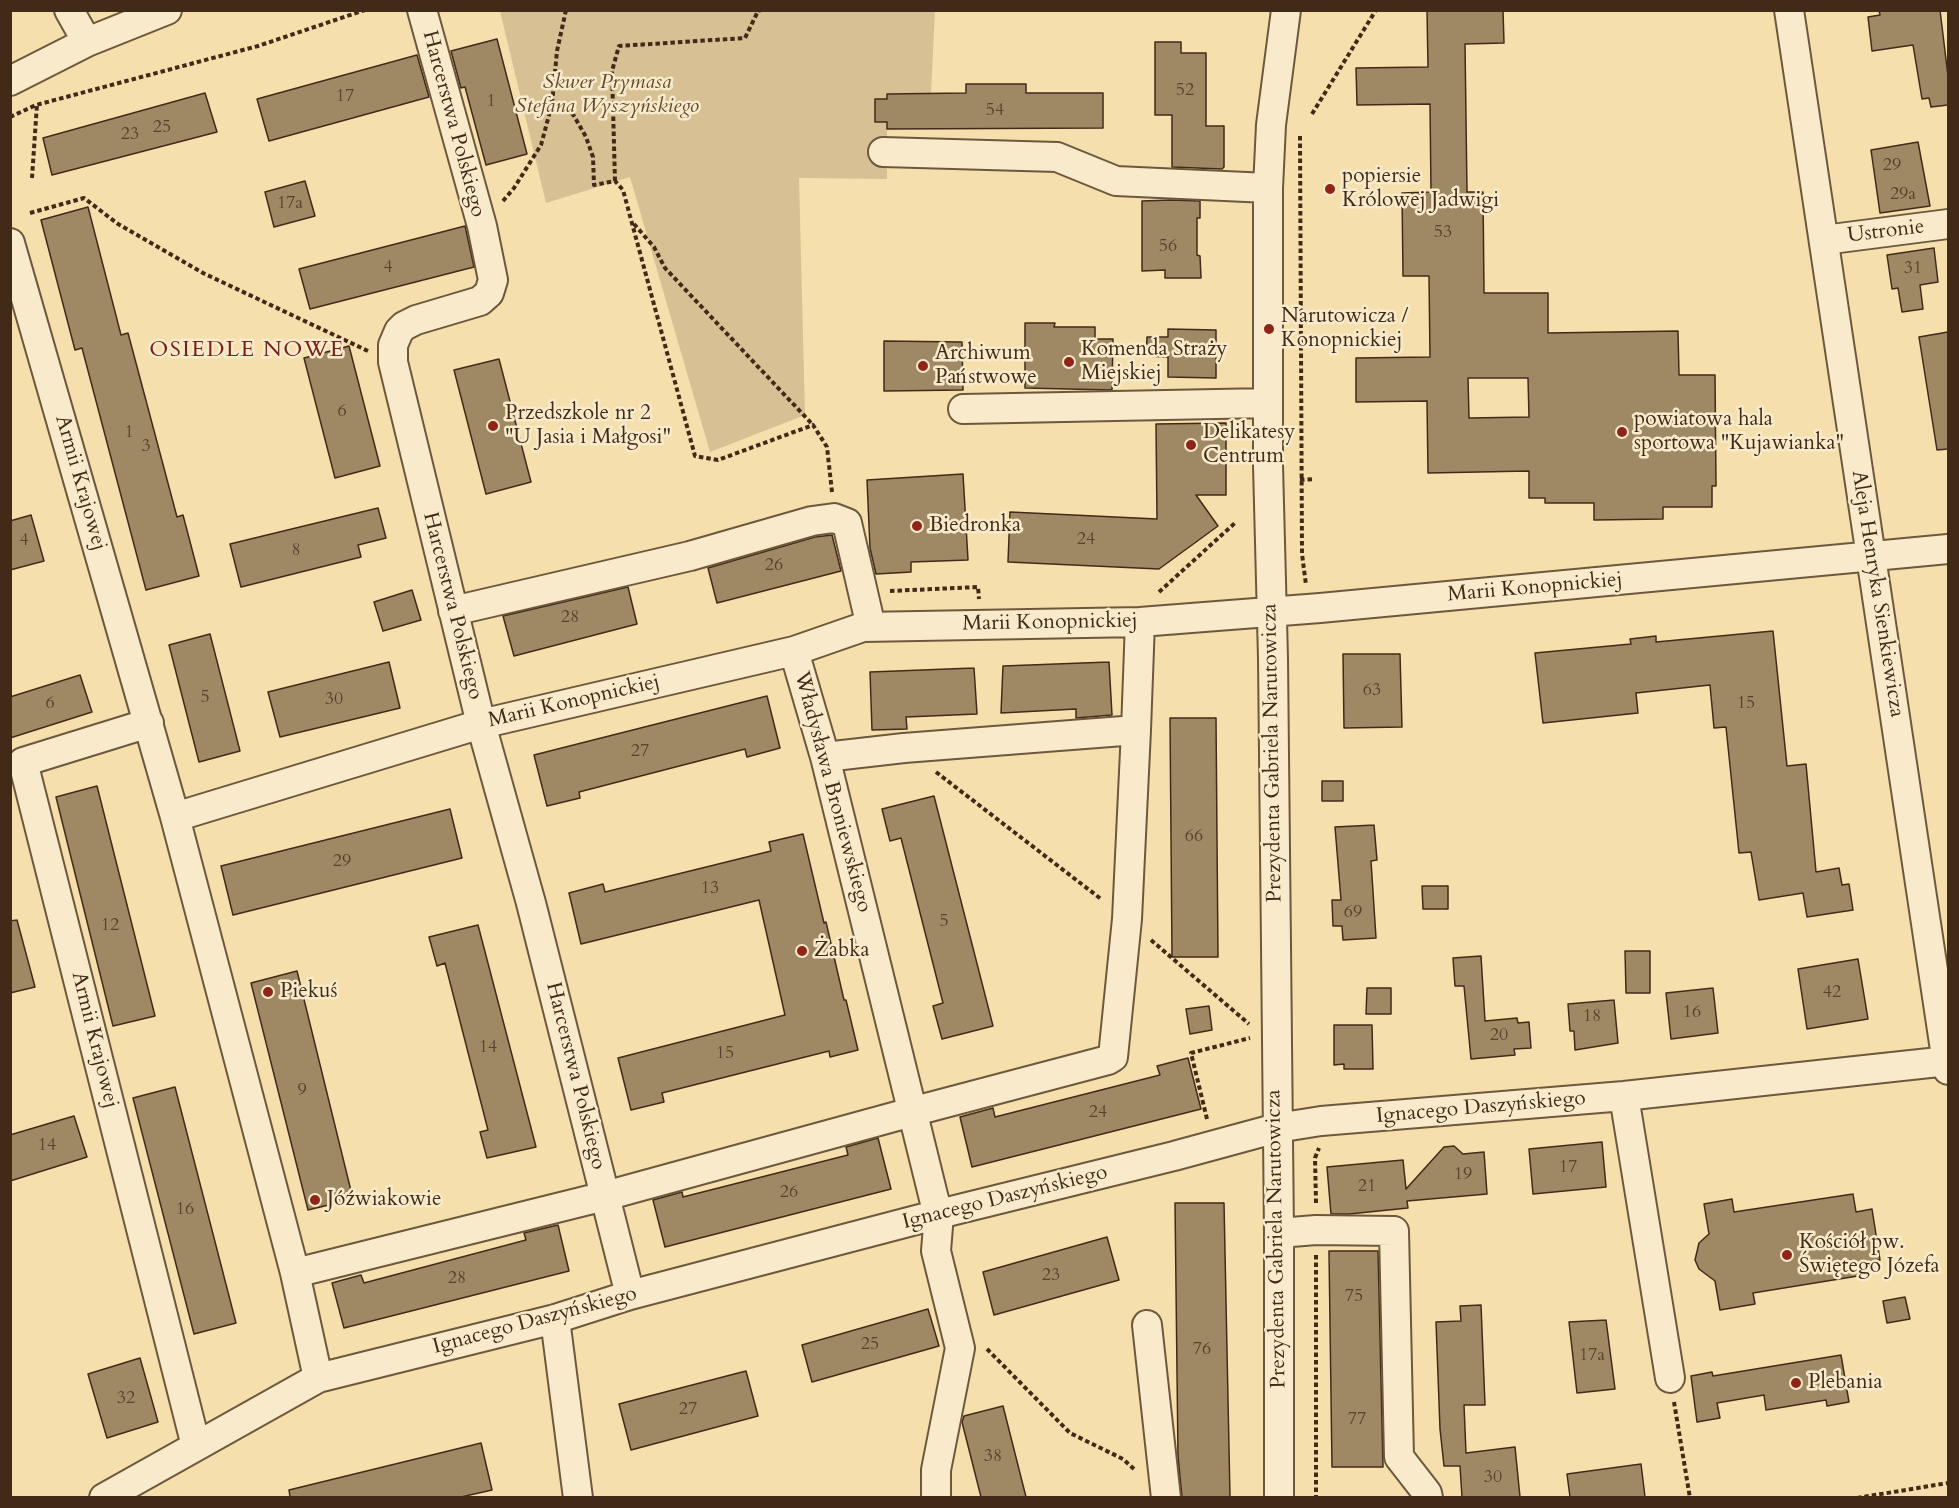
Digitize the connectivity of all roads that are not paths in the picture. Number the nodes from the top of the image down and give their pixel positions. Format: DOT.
graph roads {
  1 [pos="69,10"];
  2 [pos="167,10"];
  3 [pos="422,10"];
  4 [pos="1286,10"];
  5 [pos="1789,10"];
  6 [pos="87,42"];
  7 [pos="10,81"];
  8 [pos="883,152"];
  9 [pos="1268,188"];
  10 [pos="1948,224"];
  11 [pos="1824,240"];
  12 [pos="10,243"];
  13 [pos="1268,403"];
  14 [pos="963,409"];
  15 [pos="1948,549"];
  16 [pos="1871,556"];
  17 [pos="453,611"];
  18 [pos="1272,611"];
  19 [pos="1140,622"];
  20 [pos="871,627"];
  21 [pos="794,651"];
  22 [pos="149,723"];
  23 [pos="481,724"];
  24 [pos="1136,730"];
  25 [pos="825,758"];
  26 [pos="175,817"];
  27 [pos="1948,1064"];
  28 [pos="1624,1096"];
  29 [pos="913,1112"];
  30 [pos="1276,1128"];
  31 [pos="605,1196"];
  32 [pos="939,1214"];
  33 [pos="1279,1233"];
  34 [pos="295,1273"];
  35 [pos="630,1295"];
  36 [pos="555,1319"];
  37 [pos="1147,1325"];
  38 [pos="318,1378"];
  39 [pos="1670,1378"];
  40 [pos="196,1446"];
  41 [pos="104,1497"];
  42 [pos="578,1497"];
  43 [pos="936,1497"];
  44 [pos="1166,1497"];
  45 [pos="1279,1497"];
  46 [pos="1428,1497"];
  1 -- 6 [label="street"];
  2 -- 6 [label="street"];
  3 -- 17 [label="street, Harcerstwa Polskiego"];
  4 -- 9 [label="street, Prezydenta Gabriela Narutowicza"];
  5 -- 11 [label="street, Aleja Henryka Sienkiewicza"];
  6 -- 7 [label="street"];
  8 -- 9 [label="street"];
  9 -- 13 [label="street, Prezydenta Gabriela Narutowicza"];
  10 -- 11 [label="street, Ustronie"];
  11 -- 16 [label="street, Aleja Henryka Sienkiewicza"];
  12 -- 22 [label="street, Armii Krajowej"];
  13 -- 14 [label="street"];
  13 -- 18 [label="street, Prezydenta Gabriela Narutowicza"];
  15 -- 16 [label="street, Marii Konopnickiej"];
  16 -- 18 [label="street, Marii Konopnickiej"];
  16 -- 27 [label="street, Aleja Henryka Sienkiewicza"];
  17 -- 20 [label="street"];
  17 -- 23 [label="street, Harcerstwa Polskiego"];
  18 -- 19 [label="street, Marii Konopnickiej"];
  18 -- 30 [label="street, Prezydenta Gabriela Narutowicza"];
  19 -- 20 [label="street, Marii Konopnickiej"];
  19 -- 24 [label="street"];
  20 -- 21 [label="street, Marii Konopnickiej"];
  21 -- 23 [label="street, Marii Konopnickiej"];
  21 -- 25 [label="street, Władysława Broniewskiego"];
  22 -- 26 [label="street, Armii Krajowej"];
  22 -- 40 [label="street, Armii Krajowej"];
  23 -- 26 [label="street, Marii Konopnickiej"];
  23 -- 31 [label="street, Harcerstwa Polskiego"];
  24 -- 25 [label="street"];
  24 -- 29 [label="street"];
  25 -- 29 [label="street, Władysława Broniewskiego"];
  26 -- 34 [label="street, Armii Krajowej"];
  27 -- 28 [label="street, Ignacego Daszyńskiego"];
  28 -- 30 [label="street, Ignacego Daszyńskiego"];
  28 -- 39 [label="street"];
  29 -- 31 [label="street"];
  29 -- 32 [label="street, Władysława Broniewskiego"];
  30 -- 32 [label="street, Ignacego Daszyńskiego"];
  30 -- 33 [label="street, Prezydenta Gabriela Narutowicza"];
  31 -- 34 [label="street"];
  31 -- 35 [label="street, Harcerstwa Polskiego"];
  32 -- 35 [label="street, Ignacego Daszyńskiego"];
  32 -- 43 [label="street"];
  33 -- 45 [label="street, Prezydenta Gabriela Narutowicza"];
  33 -- 46 [label="street"];
  34 -- 38 [label="street, Armii Krajowej"];
  35 -- 36 [label="street, Ignacego Daszyńskiego"];
  36 -- 38 [label="street, Ignacego Daszyńskiego"];
  36 -- 42 [label="street"];
  37 -- 44 [label="street"];
  38 -- 40 [label="street, Ignacego Daszyńskiego"];
  40 -- 41 [label="street, Ignacego Daszyńskiego"];
}
